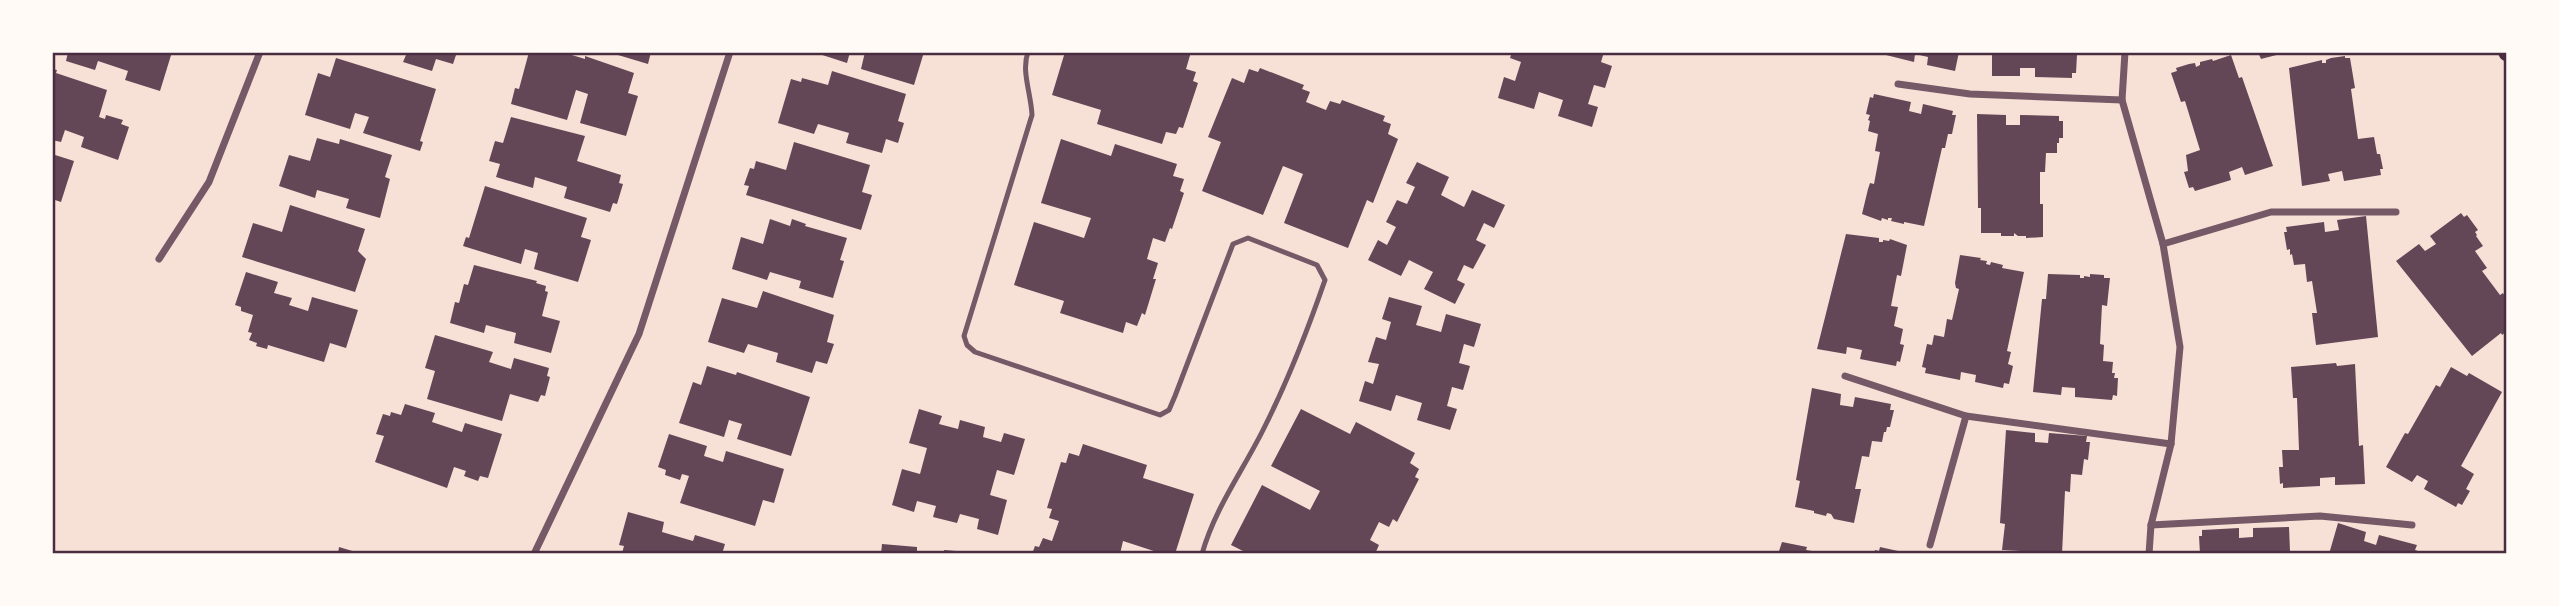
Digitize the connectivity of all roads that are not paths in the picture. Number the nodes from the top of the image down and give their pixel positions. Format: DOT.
graph roads {
  1 [pos="260,52"];
  2 [pos="730,52"];
  3 [pos="1028,52"];
  4 [pos="2126,52"];
  5 [pos="1898,84"];
  6 [pos="2122,100"];
  7 [pos="2396,212"];
  8 [pos="2163,244"];
  9 [pos="159,259"];
  10 [pos="1845,376"];
  11 [pos="1966,416"];
  12 [pos="2171,444"];
  13 [pos="2151,524"];
  14 [pos="2412,524"];
  15 [pos="1930,545"];
  16 [pos="534,554"];
  17 [pos="1202,554"];
  18 [pos="2149,554"];
  1 -- 9 [label="street"];
  2 -- 16 [label="street"];
  3 -- 17 [label="lane"];
  4 -- 6 [label="street"];
  5 -- 6 [label="street"];
  6 -- 8 [label="street"];
  7 -- 8 [label="street"];
  8 -- 12 [label="street"];
  10 -- 11 [label="street"];
  11 -- 12 [label="street"];
  11 -- 15 [label="street"];
  12 -- 13 [label="street"];
  13 -- 14 [label="street"];
  13 -- 18 [label="street"];
}
